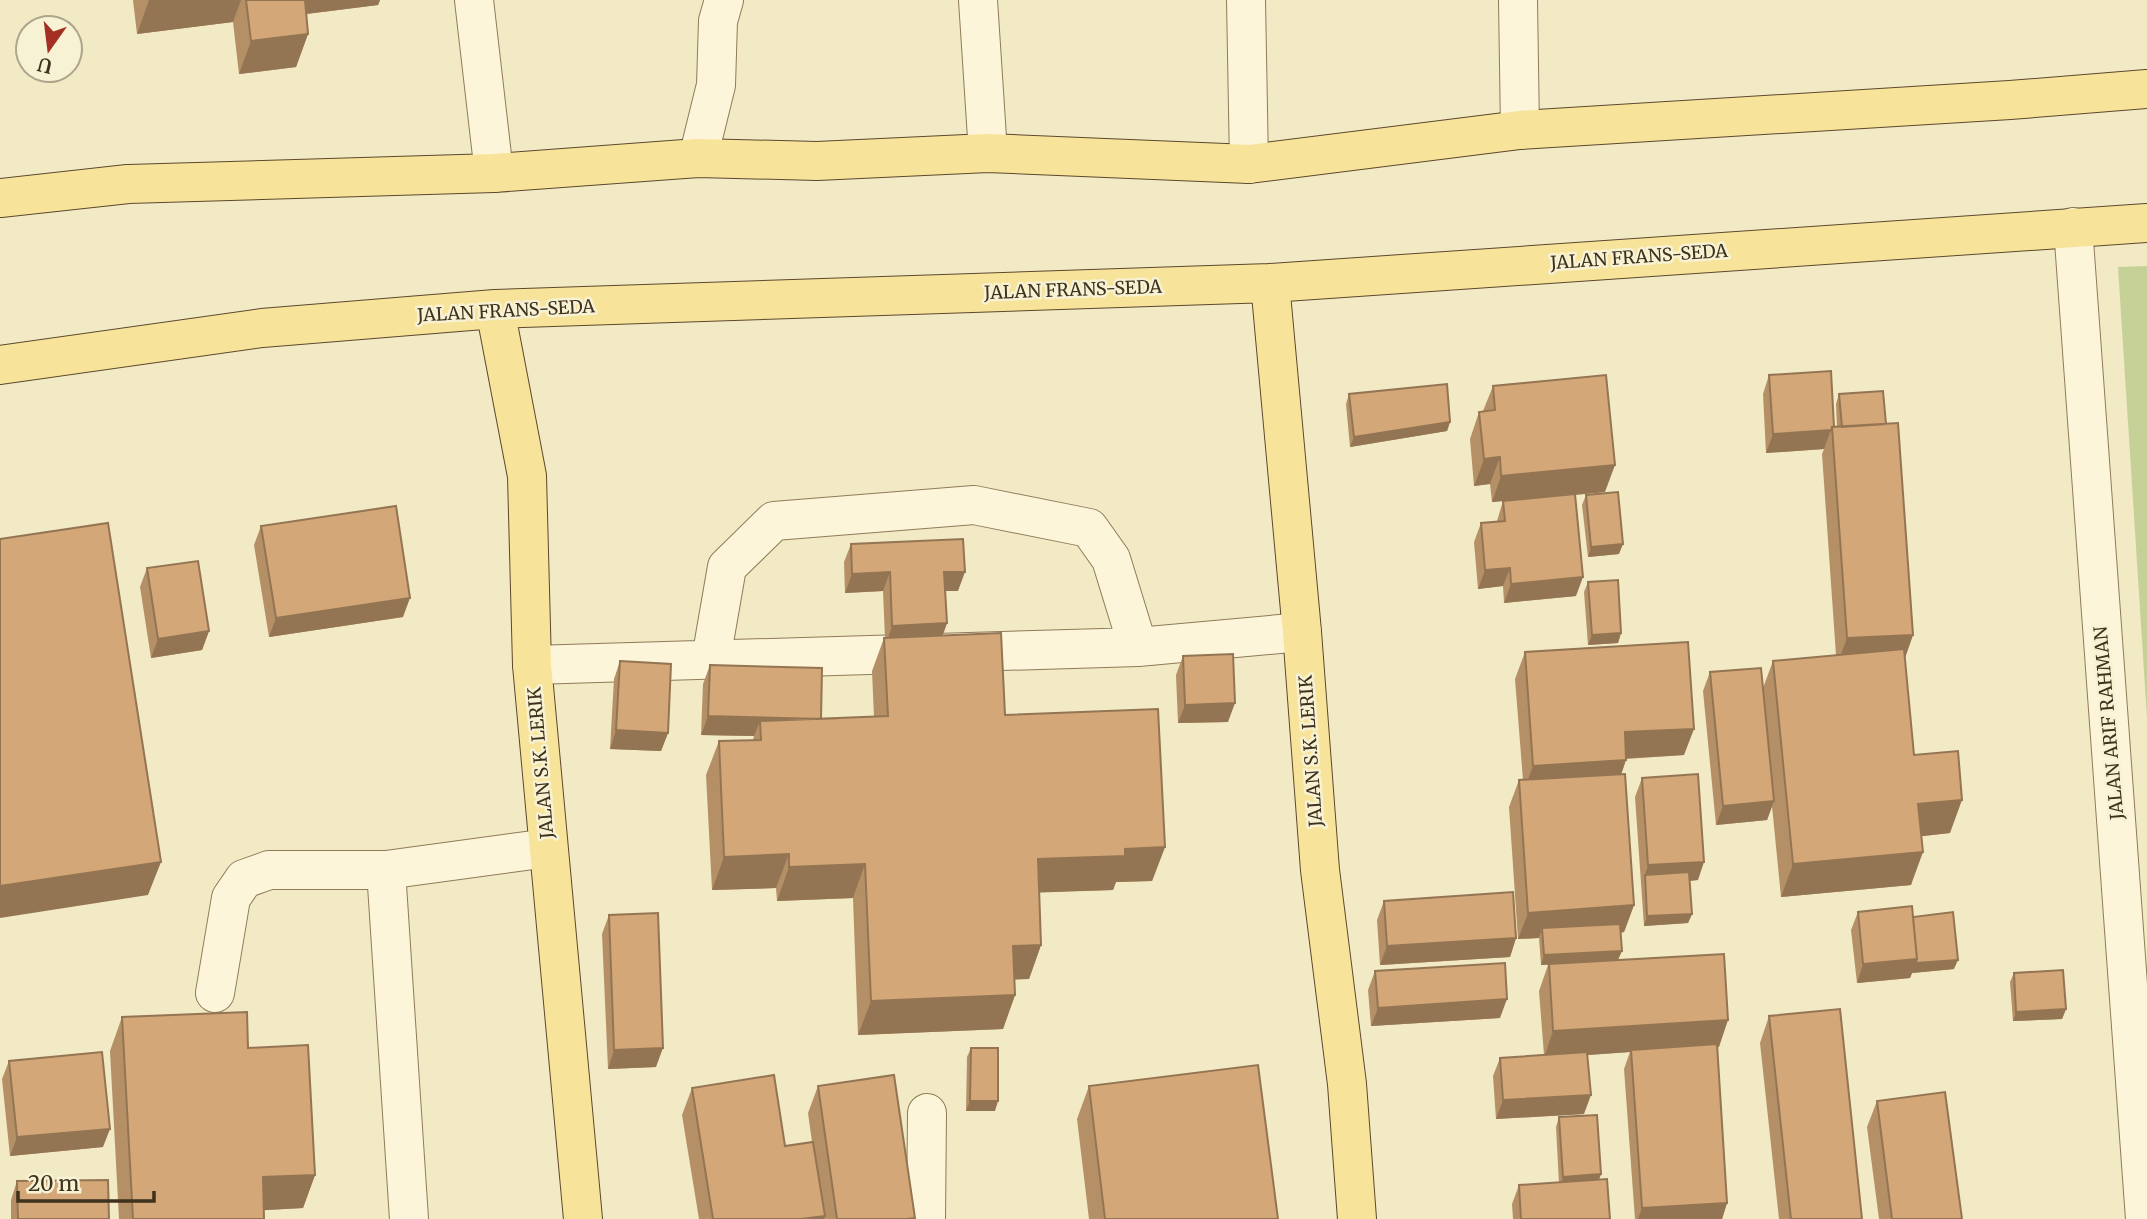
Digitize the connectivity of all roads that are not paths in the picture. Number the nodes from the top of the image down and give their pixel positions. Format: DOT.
graph roads {
  1 [pos="474,0"];
  2 [pos="724,0"];
  3 [pos="978,0"];
  4 [pos="1247,0"];
  5 [pos="1518,0"];
  6 [pos="2147,89"];
  7 [pos="1520,130"];
  8 [pos="988,153"];
  9 [pos="698,158"];
  10 [pos="1249,164"];
  11 [pos="494,173"];
  12 [pos="0,198"];
  13 [pos="2147,223"];
  14 [pos="2073,227"];
  15 [pos="1270,283"];
  16 [pos="495,309"];
  17 [pos="0,365"];
  18 [pos="1303,632"];
  19 [pos="1138,647"];
  20 [pos="710,659"];
  21 [pos="532,665"];
  22 [pos="548,848"];
  23 [pos="386,870"];
  24 [pos="2134,888"];
  25 [pos="215,993"];
  26 [pos="927,1113"];
  27 [pos="409,1219"];
  28 [pos="583,1219"];
  29 [pos="926,1219"];
  30 [pos="1357,1219"];
  31 [pos="2145,1219"];
  1 -- 11 [label="street"];
  2 -- 9 [label="street"];
  3 -- 8 [label="street"];
  4 -- 10 [label="street"];
  5 -- 7 [label="street"];
  6 -- 7 [label="main road"];
  7 -- 10 [label="main road"];
  8 -- 9 [label="main road"];
  8 -- 10 [label="main road"];
  9 -- 11 [label="main road"];
  11 -- 12 [label="main road"];
  13 -- 14 [label="main road, JALAN FRANS-SEDA"];
  14 -- 15 [label="main road, JALAN FRANS-SEDA"];
  14 -- 24 [label="street, JALAN ARIF RAHMAN"];
  15 -- 16 [label="main road, JALAN FRANS-SEDA"];
  15 -- 18 [label="main road, JALAN S.K. LERIK"];
  16 -- 17 [label="main road, JALAN FRANS-SEDA"];
  16 -- 21 [label="main road, JALAN S.K. LERIK"];
  18 -- 19 [label="street"];
  18 -- 30 [label="main road, JALAN S.K. LERIK"];
  19 -- 20 [label="street"];
  19 -- 20 [label="street"];
  20 -- 21 [label="street"];
  21 -- 22 [label="main road, JALAN S.K. LERIK"];
  22 -- 23 [label="street"];
  22 -- 28 [label="main road, JALAN S.K. LERIK"];
  23 -- 25 [label="street"];
  23 -- 27 [label="street"];
  24 -- 31 [label="street, JALAN ARIF RAHMAN"];
  26 -- 29 [label="street"];
}
